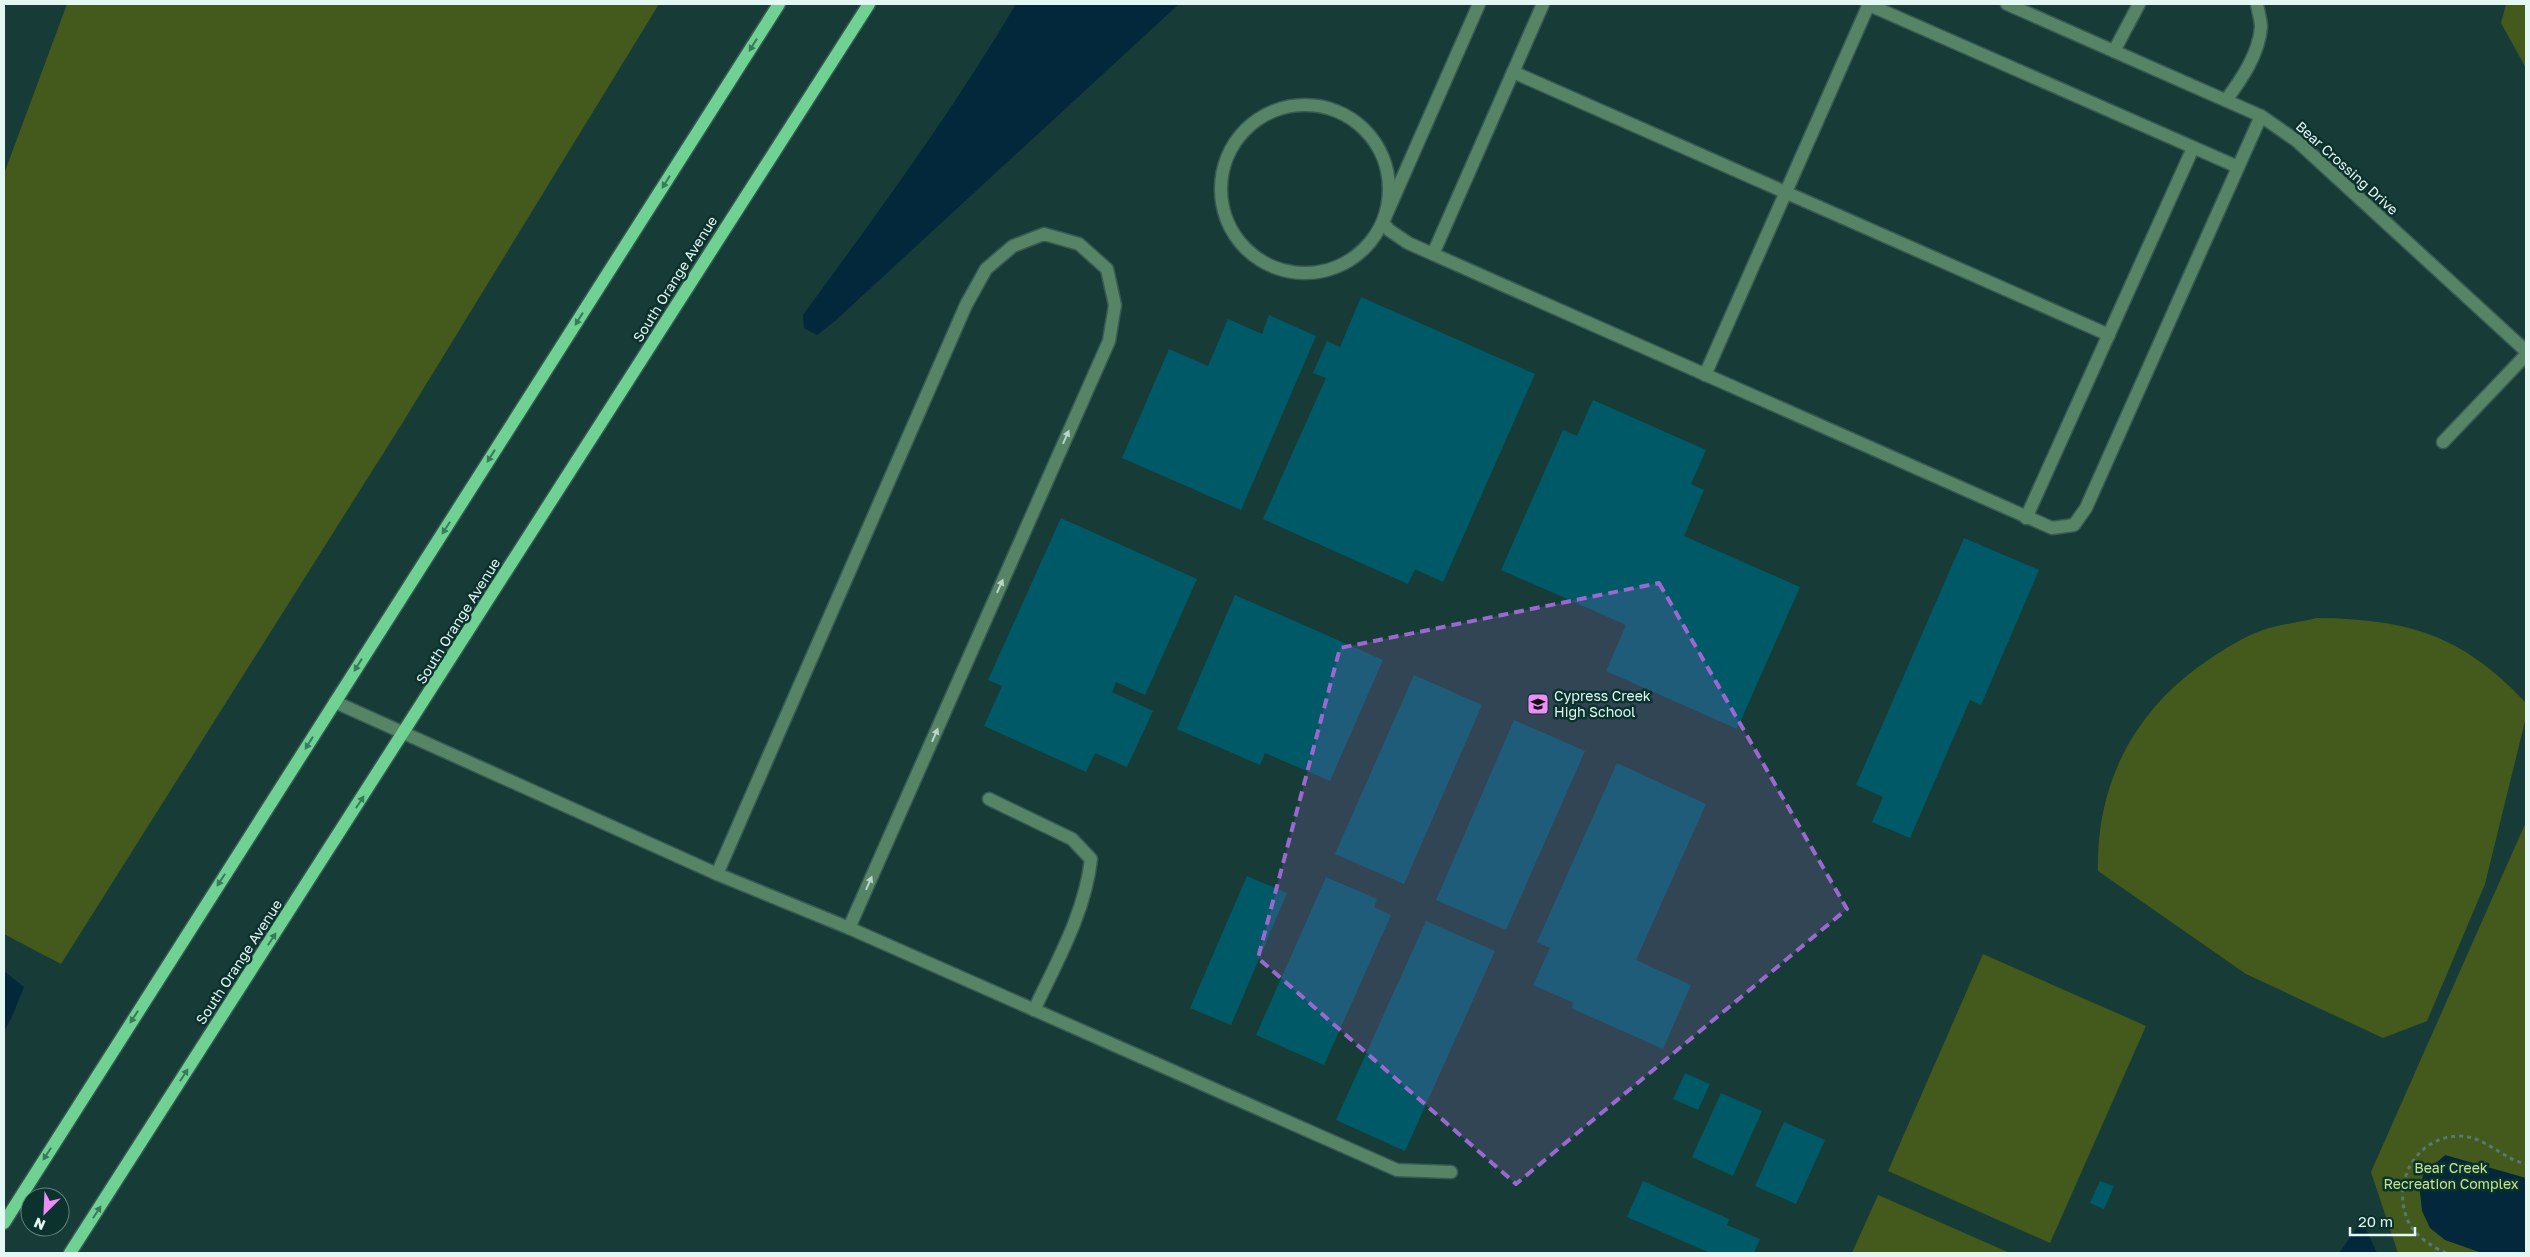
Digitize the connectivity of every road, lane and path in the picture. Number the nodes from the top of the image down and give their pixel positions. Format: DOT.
graph roads {
  1 [pos="779,4"];
  2 [pos="868,4"];
  3 [pos="1479,4"];
  4 [pos="1543,4"];
  5 [pos="1868,4"];
  6 [pos="2007,4"];
  7 [pos="2139,4"];
  8 [pos="2257,4"];
  9 [pos="2114,51"];
  10 [pos="1513,72"];
  11 [pos="2226,100"];
  12 [pos="2261,116"];
  13 [pos="2193,148"];
  14 [pos="2238,167"];
  15 [pos="1785,193"];
  16 [pos="1383,222"];
  17 [pos="1433,254"];
  18 [pos="2109,335"];
  19 [pos="2526,352"];
  20 [pos="2526,356"];
  21 [pos="1705,375"];
  22 [pos="2443,442"];
  23 [pos="2026,518"];
  24 [pos="335,702"];
  25 [pos="403,734"];
  26 [pos="989,800"];
  27 [pos="717,874"];
  28 [pos="849,928"];
  29 [pos="1034,1010"];
  30 [pos="2526,1164"];
  31 [pos="1451,1172"];
  32 [pos="4,1222"];
  33 [pos="70,1253"];
  34 [pos="2446,1253"];
  1 -- 24 [label="main road, one-way"];
  2 -- 25 [label="main road, South Orange Avenue"];
  3 -- 16 [label="street"];
  4 -- 10 [label="street"];
  5 -- 13 [label="street"];
  5 -- 15 [label="street"];
  6 -- 9 [label="street, Bear Crossing Drive"];
  7 -- 9 [label="street"];
  8 -- 11 [label="street"];
  9 -- 11 [label="street, Bear Crossing Drive"];
  10 -- 15 [label="street"];
  10 -- 17 [label="street"];
  11 -- 12 [label="street, Bear Crossing Drive"];
  12 -- 14 [label="street"];
  12 -- 19 [label="street, Bear Crossing Drive"];
  13 -- 14 [label="street"];
  13 -- 18 [label="street"];
  14 -- 23 [label="street"];
  15 -- 18 [label="street"];
  15 -- 21 [label="street"];
  16 -- 16 [label="street"];
  16 -- 17 [label="street"];
  17 -- 21 [label="street"];
  18 -- 23 [label="street"];
  20 -- 22 [label="street"];
  21 -- 23 [label="street"];
  24 -- 25 [label="street"];
  24 -- 32 [label="main road, one-way"];
  25 -- 27 [label="street"];
  33 -- 25 [label="main road, South Orange Avenue, one-way"];
  26 -- 29 [label="street"];
  27 -- 28 [label="street"];
  28 -- 27 [label="street, one-way"];
  28 -- 29 [label="street"];
  29 -- 31 [label="street"];
  30 -- 34 [label="path"];
}
